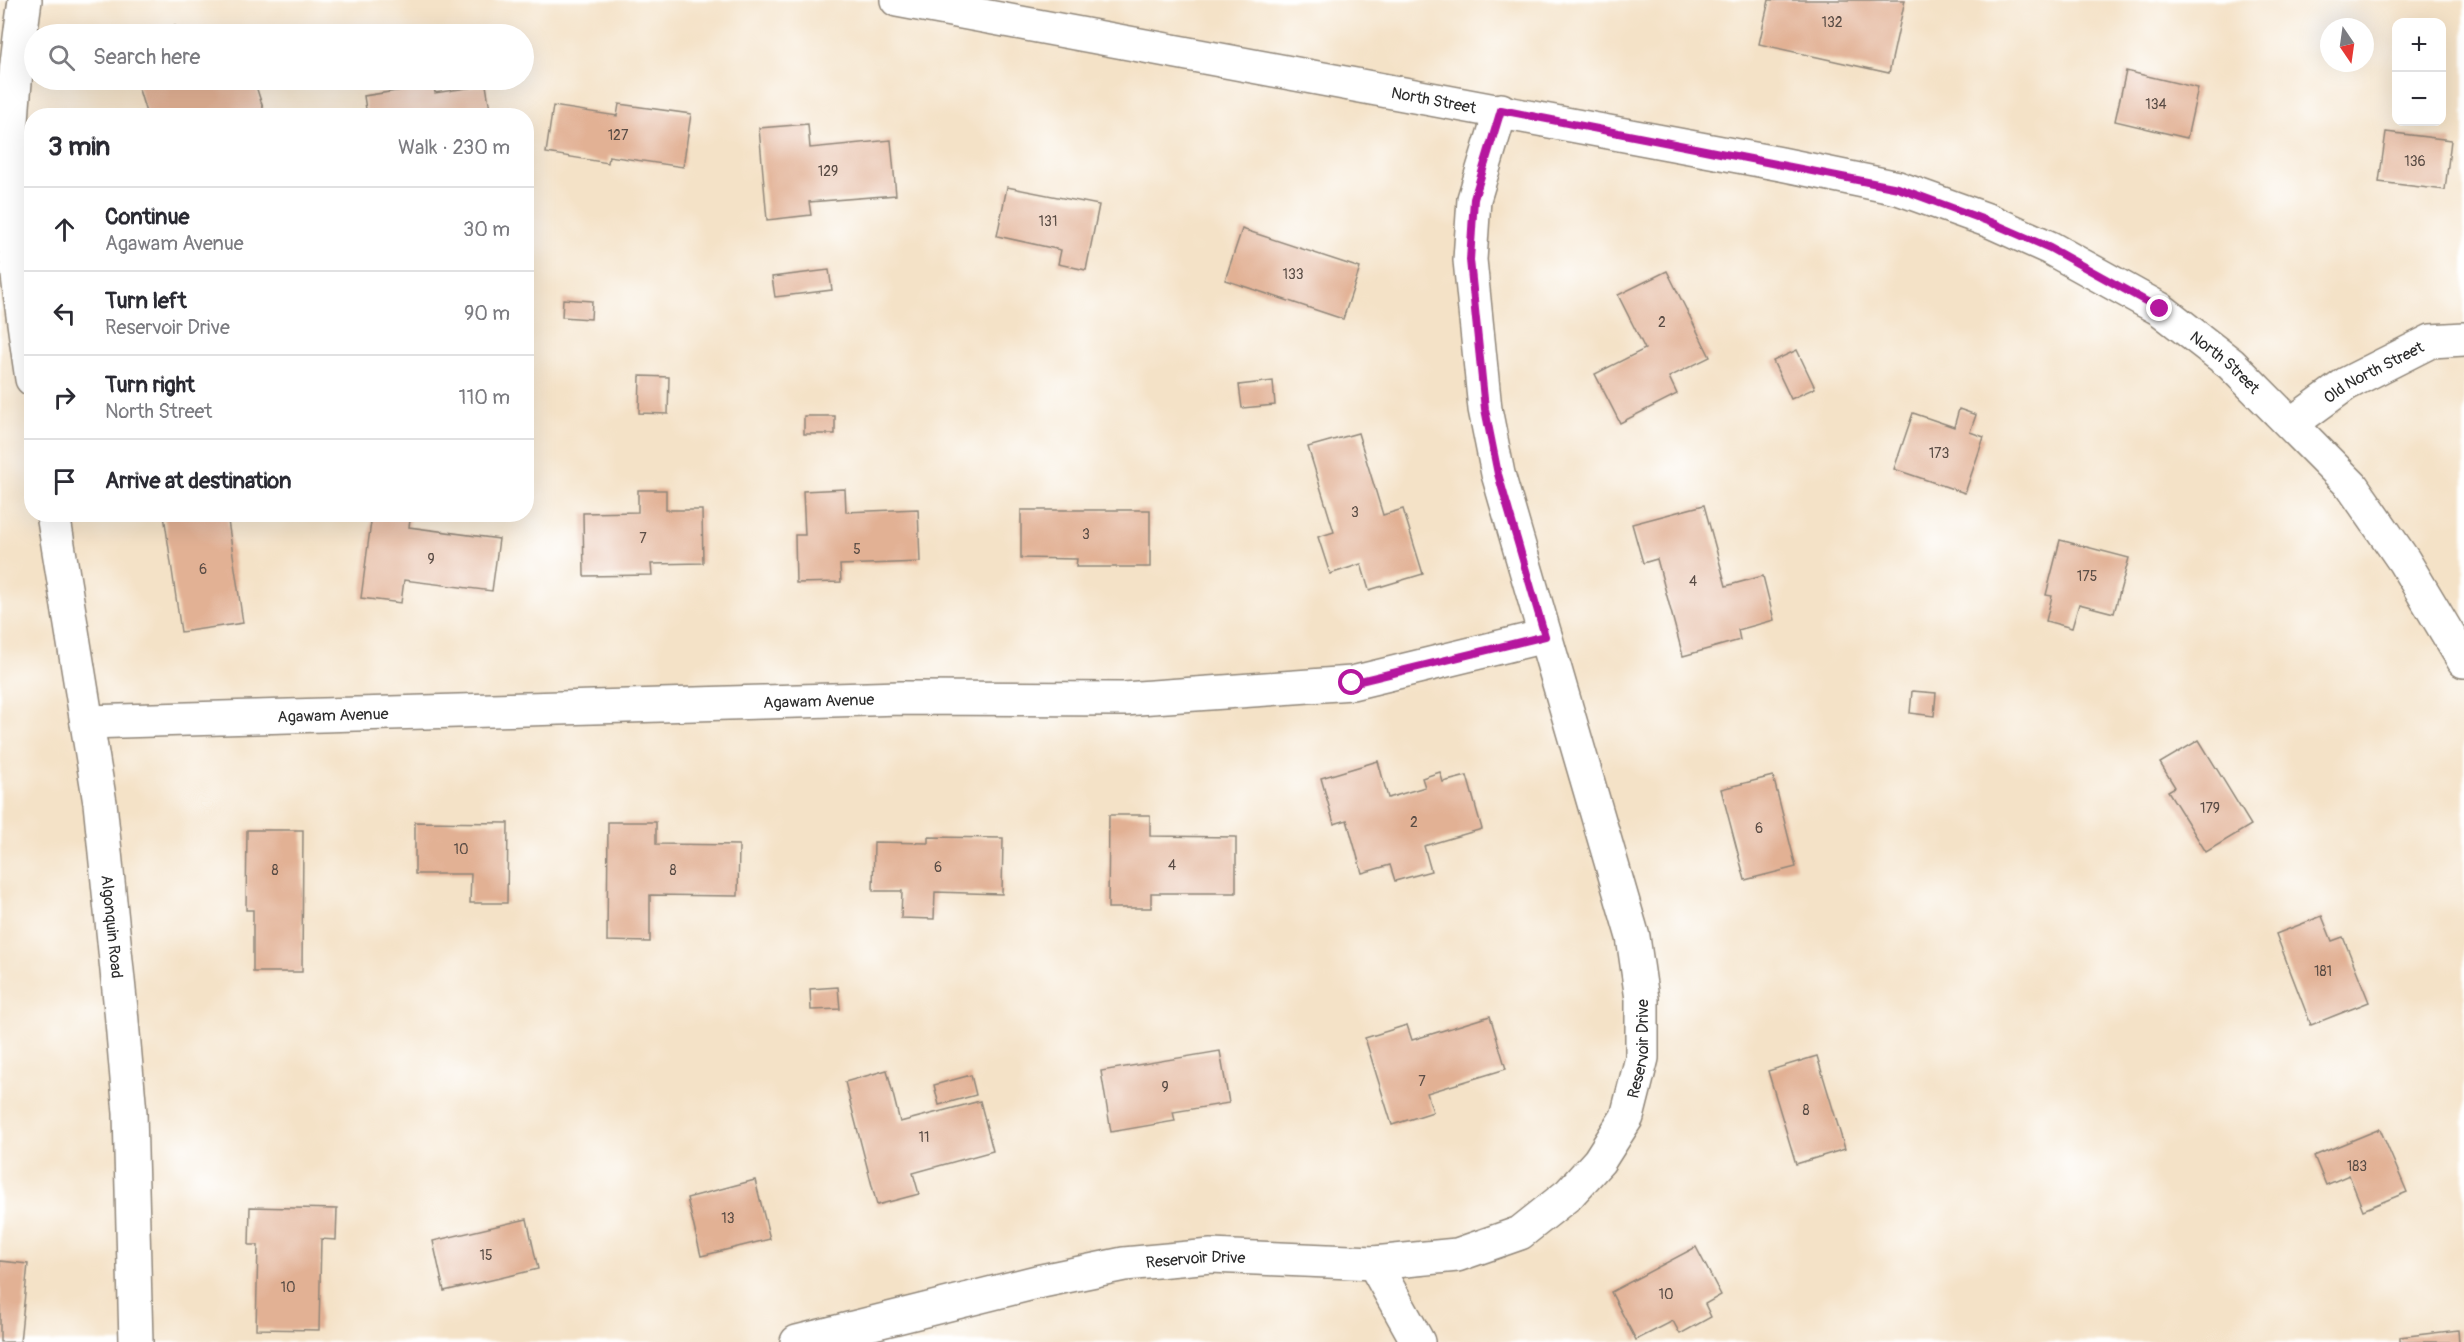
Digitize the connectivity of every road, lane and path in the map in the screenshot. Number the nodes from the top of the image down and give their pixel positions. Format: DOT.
graph roads {
  1 [pos="25,0"];
  2 [pos="897,0"];
  3 [pos="1501,110"];
  4 [pos="24,326"];
  5 [pos="2464,339"];
  6 [pos="2291,424"];
  7 [pos="54,522"];
  8 [pos="1545,636"];
  9 [pos="2464,661"];
  10 [pos="87,722"];
  11 [pos="1374,1263"];
  12 [pos="136,1342"];
  13 [pos="797,1342"];
  14 [pos="1418,1342"];
  1 -- 4 [label="street"];
  2 -- 3 [label="street, North Street"];
  3 -- 6 [label="street, North Street"];
  3 -- 8 [label="street, Reservoir Drive"];
  5 -- 6 [label="street, Old North Street"];
  6 -- 9 [label="street, North Street"];
  7 -- 10 [label="street, Algonquin Road"];
  8 -- 10 [label="street, Agawam Avenue"];
  8 -- 11 [label="street, Reservoir Drive"];
  10 -- 12 [label="street, Algonquin Road"];
  11 -- 13 [label="street, Reservoir Drive"];
  11 -- 14 [label="street"];
}
